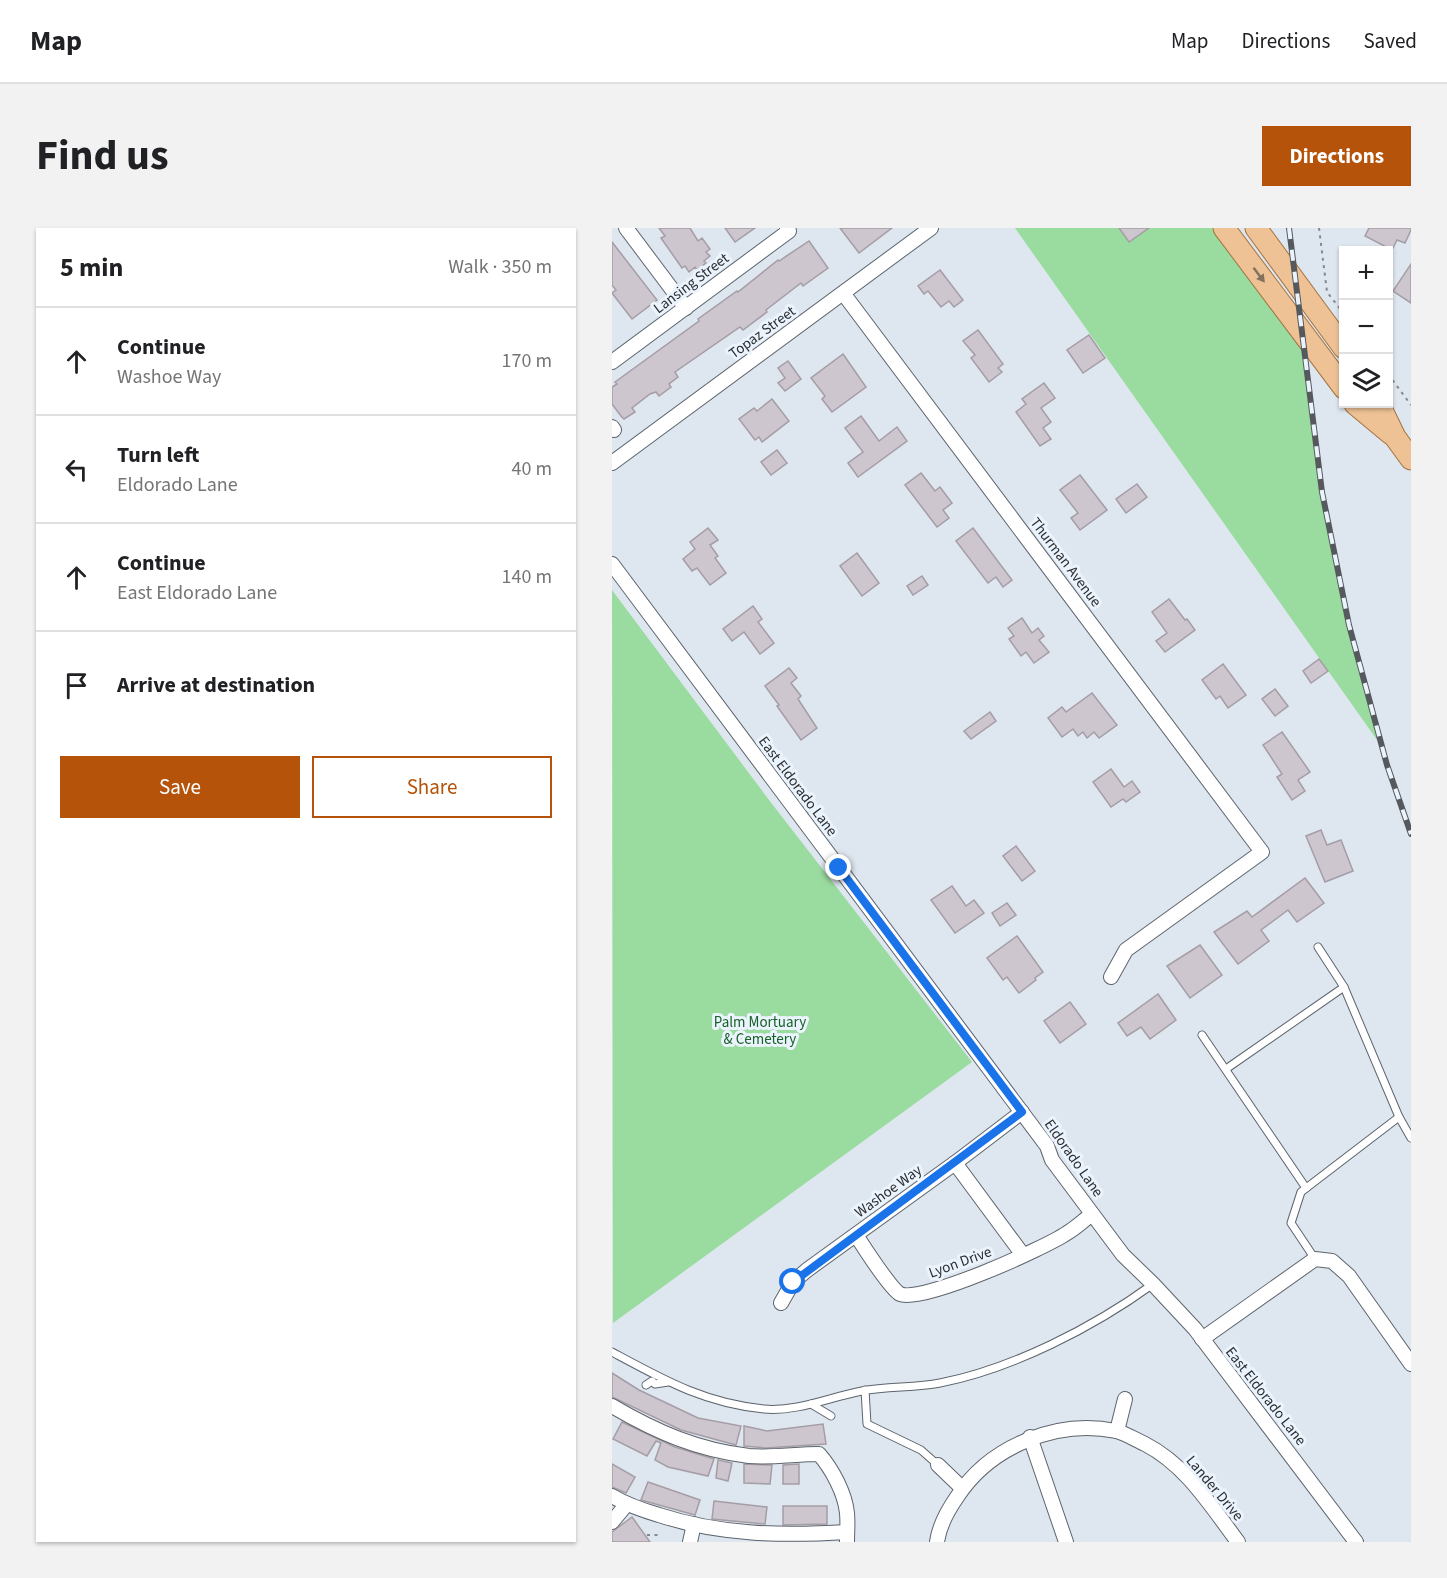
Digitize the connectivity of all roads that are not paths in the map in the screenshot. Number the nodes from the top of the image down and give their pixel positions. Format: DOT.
graph roads {
  1 [pos="626,228"];
  2 [pos="931,228"];
  3 [pos="1224,228"];
  4 [pos="1256,228"];
  5 [pos="788,229"];
  6 [pos="843,293"];
  7 [pos="686,308"];
  8 [pos="1339,341"];
  9 [pos="612,362"];
  10 [pos="1339,381"];
  11 [pos="1360,408"];
  12 [pos="1381,408"];
  13 [pos="1395,437"];
  14 [pos="1411,459"];
  15 [pos="612,463"];
  16 [pos="612,564"];
  17 [pos="1318,947"];
  18 [pos="1111,977"];
  19 [pos="1344,987"];
  20 [pos="1202,1035"];
  21 [pos="980,1056"];
  22 [pos="1226,1069"];
  23 [pos="1022,1112"];
  24 [pos="1399,1117"];
  25 [pos="1411,1138"];
  26 [pos="955,1163"];
  27 [pos="1306,1188"];
  28 [pos="1092,1214"];
  29 [pos="856,1235"];
  30 [pos="1023,1255"];
  31 [pos="1315,1259"];
  32 [pos="1148,1280"];
  33 [pos="781,1303"];
  34 [pos="1202,1340"];
  35 [pos="612,1352"];
  36 [pos="1411,1364"];
  37 [pos="865,1390"];
  38 [pos="1125,1399"];
  39 [pos="812,1404"];
  40 [pos="612,1406"];
  41 [pos="831,1416"];
  42 [pos="1117,1431"];
  43 [pos="1030,1437"];
  44 [pos="938,1465"];
  45 [pos="962,1488"];
  46 [pos="612,1496"];
  47 [pos="626,1505"];
  48 [pos="612,1522"];
  49 [pos="694,1524"];
  50 [pos="739,1537"];
  51 [pos="847,1537"];
  52 [pos="807,1538"];
  53 [pos="690,1542"];
  54 [pos="937,1542"];
  55 [pos="1066,1542"];
  56 [pos="1238,1542"];
  57 [pos="1356,1542"];
  1 -- 7 [label="street"];
  2 -- 6 [label="street, Topaz Street"];
  3 -- 10 [label="main road, one-way"];
  4 -- 8 [label="main road"];
  5 -- 7 [label="street, Lansing Street"];
  6 -- 15 [label="street, Topaz Street"];
  6 -- 18 [label="street, Thurman Avenue"];
  7 -- 9 [label="street, Lansing Street"];
  11 -- 13 [label="main road"];
  12 -- 13 [label="main road"];
  13 -- 14 [label="main road"];
  16 -- 21 [label="street, East Eldorado Lane"];
  17 -- 19 [label="lane"];
  19 -- 22 [label="lane"];
  19 -- 24 [label="lane"];
  20 -- 22 [label="lane"];
  21 -- 23 [label="street, Eldorado Lane"];
  22 -- 27 [label="lane"];
  23 -- 26 [label="street, Washoe Way"];
  23 -- 28 [label="street, Eldorado Lane"];
  24 -- 25 [label="lane"];
  24 -- 27 [label="lane"];
  26 -- 29 [label="street, Washoe Way"];
  26 -- 30 [label="street"];
  27 -- 31 [label="lane"];
  28 -- 30 [label="street, Lyon Drive"];
  28 -- 32 [label="street, Eldorado Lane"];
  29 -- 30 [label="street, Lyon Drive"];
  29 -- 33 [label="street, Washoe Way"];
  31 -- 34 [label="street"];
  31 -- 36 [label="street"];
  32 -- 34 [label="street, East Eldorado Lane"];
  32 -- 37 [label="lane"];
  34 -- 57 [label="street, East Eldorado Lane"];
  35 -- 39 [label="lane"];
  37 -- 39 [label="lane"];
  37 -- 44 [label="lane"];
  38 -- 42 [label="street"];
  39 -- 41 [label="lane"];
  40 -- 51 [label="street"];
  42 -- 43 [label="street, Lander Drive"];
  42 -- 56 [label="street, Lander Drive"];
  43 -- 45 [label="street, Lander Drive"];
  43 -- 55 [label="street"];
  44 -- 45 [label="street"];
  45 -- 54 [label="street, Lander Drive"];
  46 -- 47 [label="street"];
  47 -- 48 [label="street"];
  47 -- 49 [label="street"];
  49 -- 50 [label="street"];
  49 -- 53 [label="street"];
  50 -- 52 [label="street"];
  51 -- 52 [label="street"];
}
